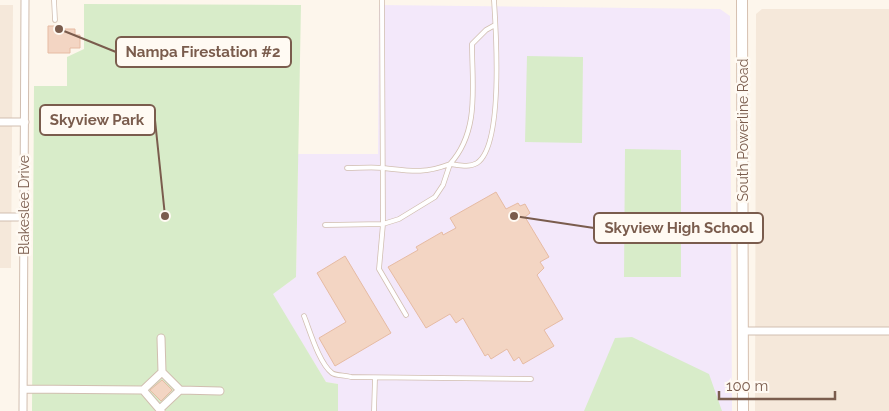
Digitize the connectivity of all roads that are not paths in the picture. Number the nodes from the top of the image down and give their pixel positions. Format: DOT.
graph roads {
  1 [pos="25,0"];
  2 [pos="54,0"];
  3 [pos="382,0"];
  4 [pos="494,0"];
  5 [pos="742,0"];
  6 [pos="55,20"];
  7 [pos="495,25"];
  8 [pos="0,122"];
  9 [pos="24,122"];
  10 [pos="450,164"];
  11 [pos="348,168"];
  12 [pos="383,168"];
  13 [pos="0,217"];
  14 [pos="24,217"];
  15 [pos="383,224"];
  16 [pos="325,225"];
  17 [pos="406,315"];
  18 [pos="304,316"];
  19 [pos="742,331"];
  20 [pos="889,331"];
  21 [pos="161,338"];
  22 [pos="162,372"];
  23 [pos="375,378"];
  24 [pos="531,379"];
  25 [pos="23,389"];
  26 [pos="143,390"];
  27 [pos="180,390"];
  28 [pos="220,391"];
  29 [pos="161,410"];
  30 [pos="23,411"];
  31 [pos="374,411"];
  32 [pos="743,411"];
  1 -- 9 [label="street, Blakeslee Drive"];
  2 -- 6 [label="lane"];
  3 -- 12 [label="lane"];
  4 -- 7 [label="lane"];
  5 -- 19 [label="street, South Powerline Road"];
  7 -- 10 [label="lane"];
  7 -- 10 [label="lane"];
  8 -- 9 [label="street"];
  9 -- 14 [label="street, Blakeslee Drive"];
  10 -- 12 [label="lane"];
  10 -- 15 [label="lane"];
  11 -- 12 [label="lane"];
  12 -- 15 [label="lane"];
  13 -- 14 [label="street"];
  14 -- 25 [label="street, Blakeslee Drive"];
  15 -- 16 [label="lane"];
  15 -- 17 [label="lane"];
  18 -- 23 [label="lane"];
  19 -- 20 [label="street"];
  19 -- 32 [label="street, South Powerline Road"];
  21 -- 22 [label="street"];
  22 -- 26 [label="street"];
  22 -- 27 [label="street"];
  23 -- 24 [label="lane"];
  23 -- 31 [label="lane"];
  25 -- 26 [label="street"];
  25 -- 30 [label="street, Blakeslee Drive"];
  26 -- 29 [label="street"];
  27 -- 28 [label="street"];
  27 -- 29 [label="street"];
}
